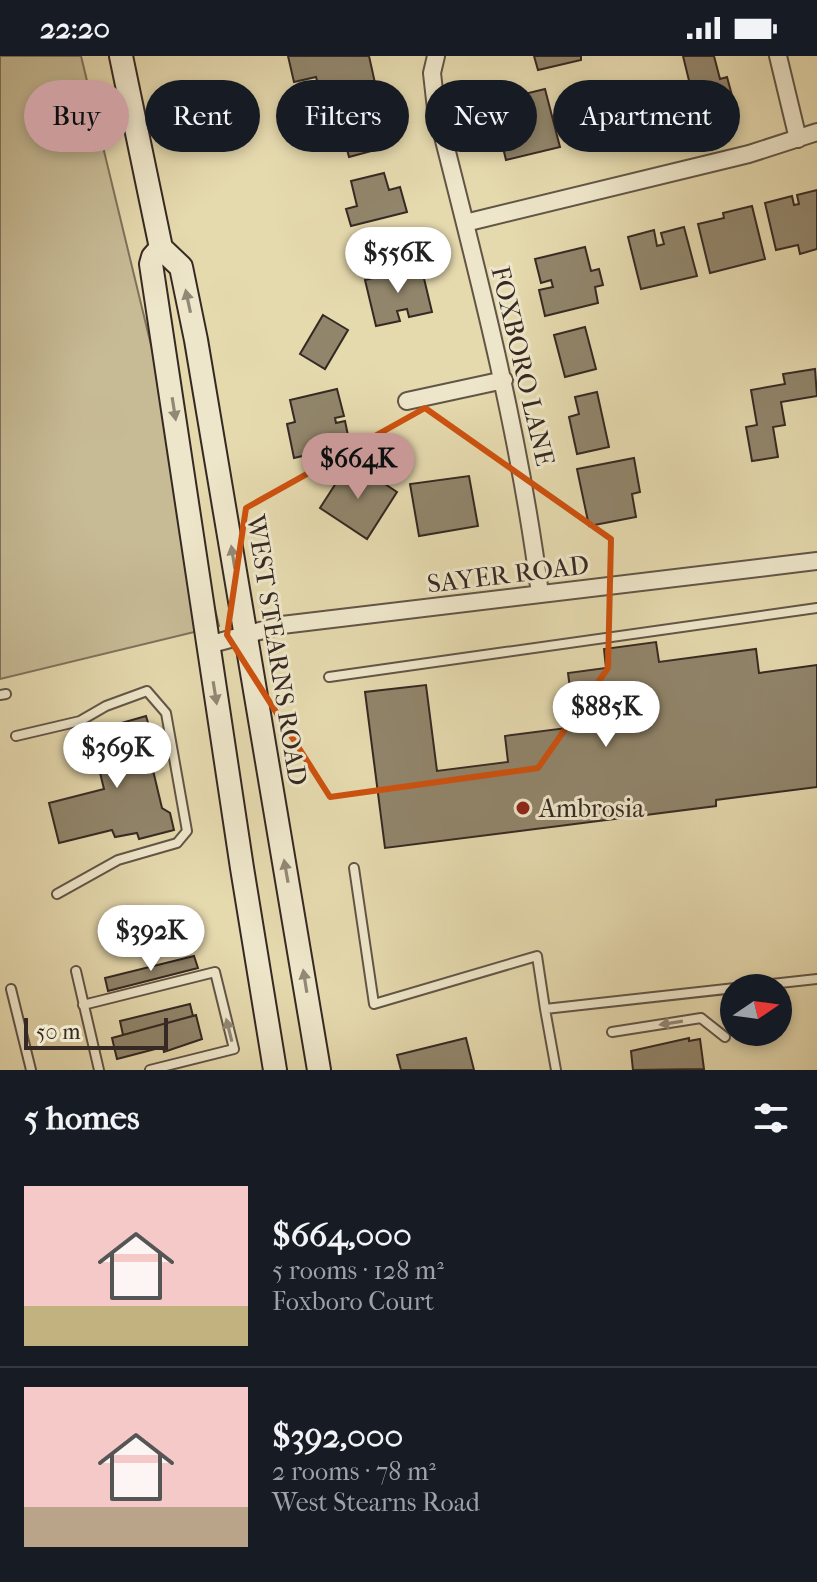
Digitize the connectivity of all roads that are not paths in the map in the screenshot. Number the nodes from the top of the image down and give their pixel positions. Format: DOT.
graph roads {
  1 [pos="121,56"];
  2 [pos="436,56"];
  3 [pos="778,56"];
  4 [pos="817,132"];
  5 [pos="798,139"];
  6 [pos="465,223"];
  7 [pos="161,248"];
  8 [pos="504,380"];
  9 [pos="407,401"];
  10 [pos="817,561"];
  11 [pos="540,594"];
  12 [pos="817,608"];
  13 [pos="246,634"];
  14 [pos="208,645"];
  15 [pos="329,677"];
  16 [pos="16,736"];
  17 [pos="354,868"];
  18 [pos="57,894"];
  19 [pos="76,971"];
  20 [pos="817,979"];
  21 [pos="11,989"];
  22 [pos="83,1005"];
  23 [pos="545,1009"];
  24 [pos="612,1032"];
  25 [pos="720,1033"];
  26 [pos="198,1058"];
  27 [pos="31,1070"];
  28 [pos="99,1070"];
  29 [pos="150,1070"];
  30 [pos="201,1070"];
  31 [pos="275,1070"];
  32 [pos="319,1070"];
  33 [pos="556,1070"];
  1 -- 7 [label="main road, WEST STEARNS ROAD"];
  2 -- 6 [label="street, FOXBORO LANE"];
  3 -- 5 [label="street"];
  4 -- 5 [label="street"];
  5 -- 6 [label="street"];
  6 -- 8 [label="street, FOXBORO LANE"];
  13 -- 7 [label="main road, WEST STEARNS ROAD, one-way"];
  7 -- 14 [label="main road, WEST STEARNS ROAD, one-way"];
  8 -- 9 [label="street"];
  8 -- 11 [label="street, FOXBORO LANE"];
  10 -- 11 [label="street, SAYER ROAD"];
  11 -- 13 [label="street, SAYER ROAD"];
  12 -- 15 [label="lane"];
  13 -- 14 [label="street, SAYER ROAD"];
  32 -- 13 [label="main road, WEST STEARNS ROAD, one-way"];
  14 -- 31 [label="main road, WEST STEARNS ROAD, one-way"];
  16 -- 18 [label="lane"];
  17 -- 23 [label="lane"];
  19 -- 22 [label="lane"];
  20 -- 23 [label="lane"];
  21 -- 27 [label="lane"];
  26 -- 22 [label="lane, one-way"];
  22 -- 28 [label="lane"];
  23 -- 33 [label="lane"];
  25 -- 24 [label="lane, one-way"];
  26 -- 29 [label="lane"];
  26 -- 30 [label="lane"];
}
